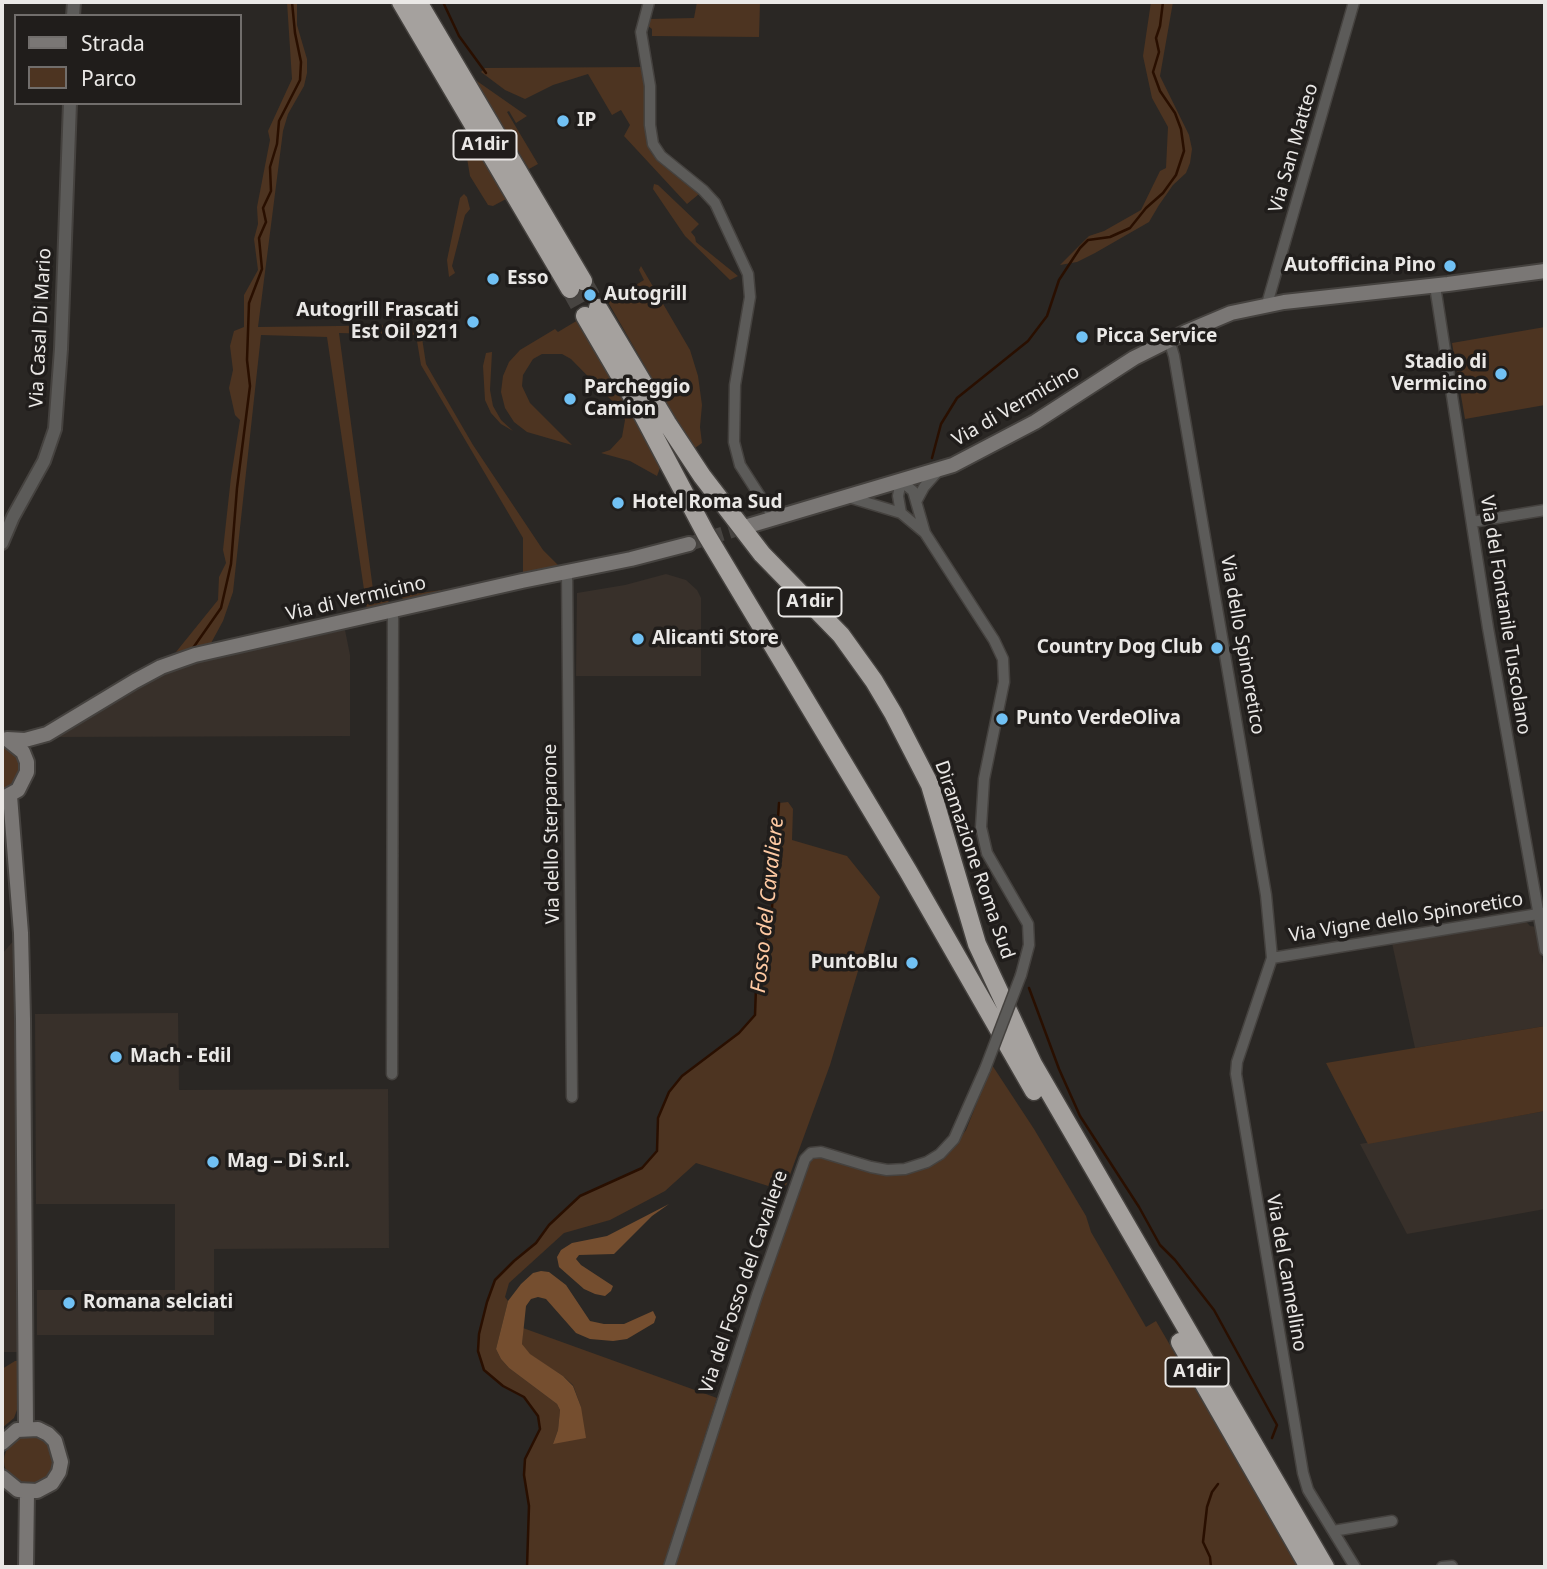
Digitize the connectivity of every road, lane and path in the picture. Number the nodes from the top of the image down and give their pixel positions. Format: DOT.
graph roads {
  1 [pos="401,2"];
  2 [pos="418,2"];
  3 [pos="649,2"];
  4 [pos="1354,2"];
  5 [pos="70,105"];
  6 [pos="1545,271"];
  7 [pos="1435,286"];
  8 [pos="1267,304"];
  9 [pos="1169,340"];
  10 [pos="939,470"];
  11 [pos="901,481"];
  12 [pos="845,496"];
  13 [pos="916,500"];
  14 [pos="1545,510"];
  15 [pos="901,513"];
  16 [pos="774,518"];
  17 [pos="1472,522"];
  18 [pos="747,526"];
  19 [pos="925,533"];
  20 [pos="2,543"];
  21 [pos="689,544"];
  22 [pos="567,572"];
  23 [pos="393,611"];
  24 [pos="47,734"];
  25 [pos="3,737"];
  26 [pos="27,772"];
  27 [pos="6,797"];
  28 [pos="1542,913"];
  29 [pos="1545,950"];
  30 [pos="1272,958"];
  31 [pos="392,1074"];
  32 [pos="572,1097"];
  33 [pos="26,1428"];
  34 [pos="2,1443"];
  35 [pos="2,1477"];
  36 [pos="27,1492"];
  37 [pos="1392,1521"];
  38 [pos="1333,1531"];
  39 [pos="26,1567"];
  40 [pos="668,1567"];
  41 [pos="1309,1567"];
  42 [pos="1325,1567"];
  43 [pos="1355,1567"];
  1 -- 2 [label="highway, A1dir"];
  3 -- 16 [label="street"];
  4 -- 8 [label="street, Via San Matteo"];
  5 -- 20 [label="street, Via Casal Di Mario"];
  6 -- 7 [label="main road, Via di Vermicino"];
  7 -- 8 [label="main road, Via di Vermicino"];
  7 -- 17 [label="street, Via del Fontanile Tuscolano"];
  8 -- 9 [label="main road, Via di Vermicino"];
  9 -- 10 [label="main road, Via di Vermicino"];
  9 -- 30 [label="street, Via dello Spinoretico"];
  10 -- 11 [label="main road, Via di Vermicino"];
  10 -- 13 [label="street"];
  11 -- 12 [label="main road, Via di Vermicino"];
  11 -- 13 [label="street"];
  11 -- 15 [label="street"];
  12 -- 15 [label="street"];
  12 -- 16 [label="main road, Via di Vermicino"];
  13 -- 19 [label="street"];
  14 -- 17 [label="street"];
  15 -- 19 [label="street"];
  16 -- 18 [label="main road, Via di Vermicino"];
  17 -- 28 [label="street, Via del Fontanile Tuscolano"];
  19 -- 40 [label="street, Via del Fosso del Cavaliere, bridge"];
  21 -- 22 [label="main road, Via di Vermicino"];
  22 -- 23 [label="main road, Via di Vermicino"];
  22 -- 32 [label="street, Via dello Sterparone"];
  23 -- 24 [label="main road, Via di Vermicino"];
  23 -- 31 [label="street"];
  24 -- 25 [label="main road, Via di Vermicino"];
  24 -- 26 [label="main road, Via di Vermicino"];
  25 -- 26 [label="main road"];
  26 -- 27 [label="main road, Via di Vermicino"];
  27 -- 33 [label="main road"];
  28 -- 29 [label="street, Via del Fontanile Tuscolano"];
  28 -- 30 [label="street, Via Vigne dello Spinoretico"];
  30 -- 38 [label="street, Via del Cannellino"];
  33 -- 34 [label="main road"];
  33 -- 36 [label="main road"];
  35 -- 36 [label="main road"];
  36 -- 39 [label="main road"];
  37 -- 38 [label="street"];
  38 -- 43 [label="street, Via del Cannellino"];
  41 -- 42 [label="highway, Diramazione Roma Sud / A1dir"];
}
